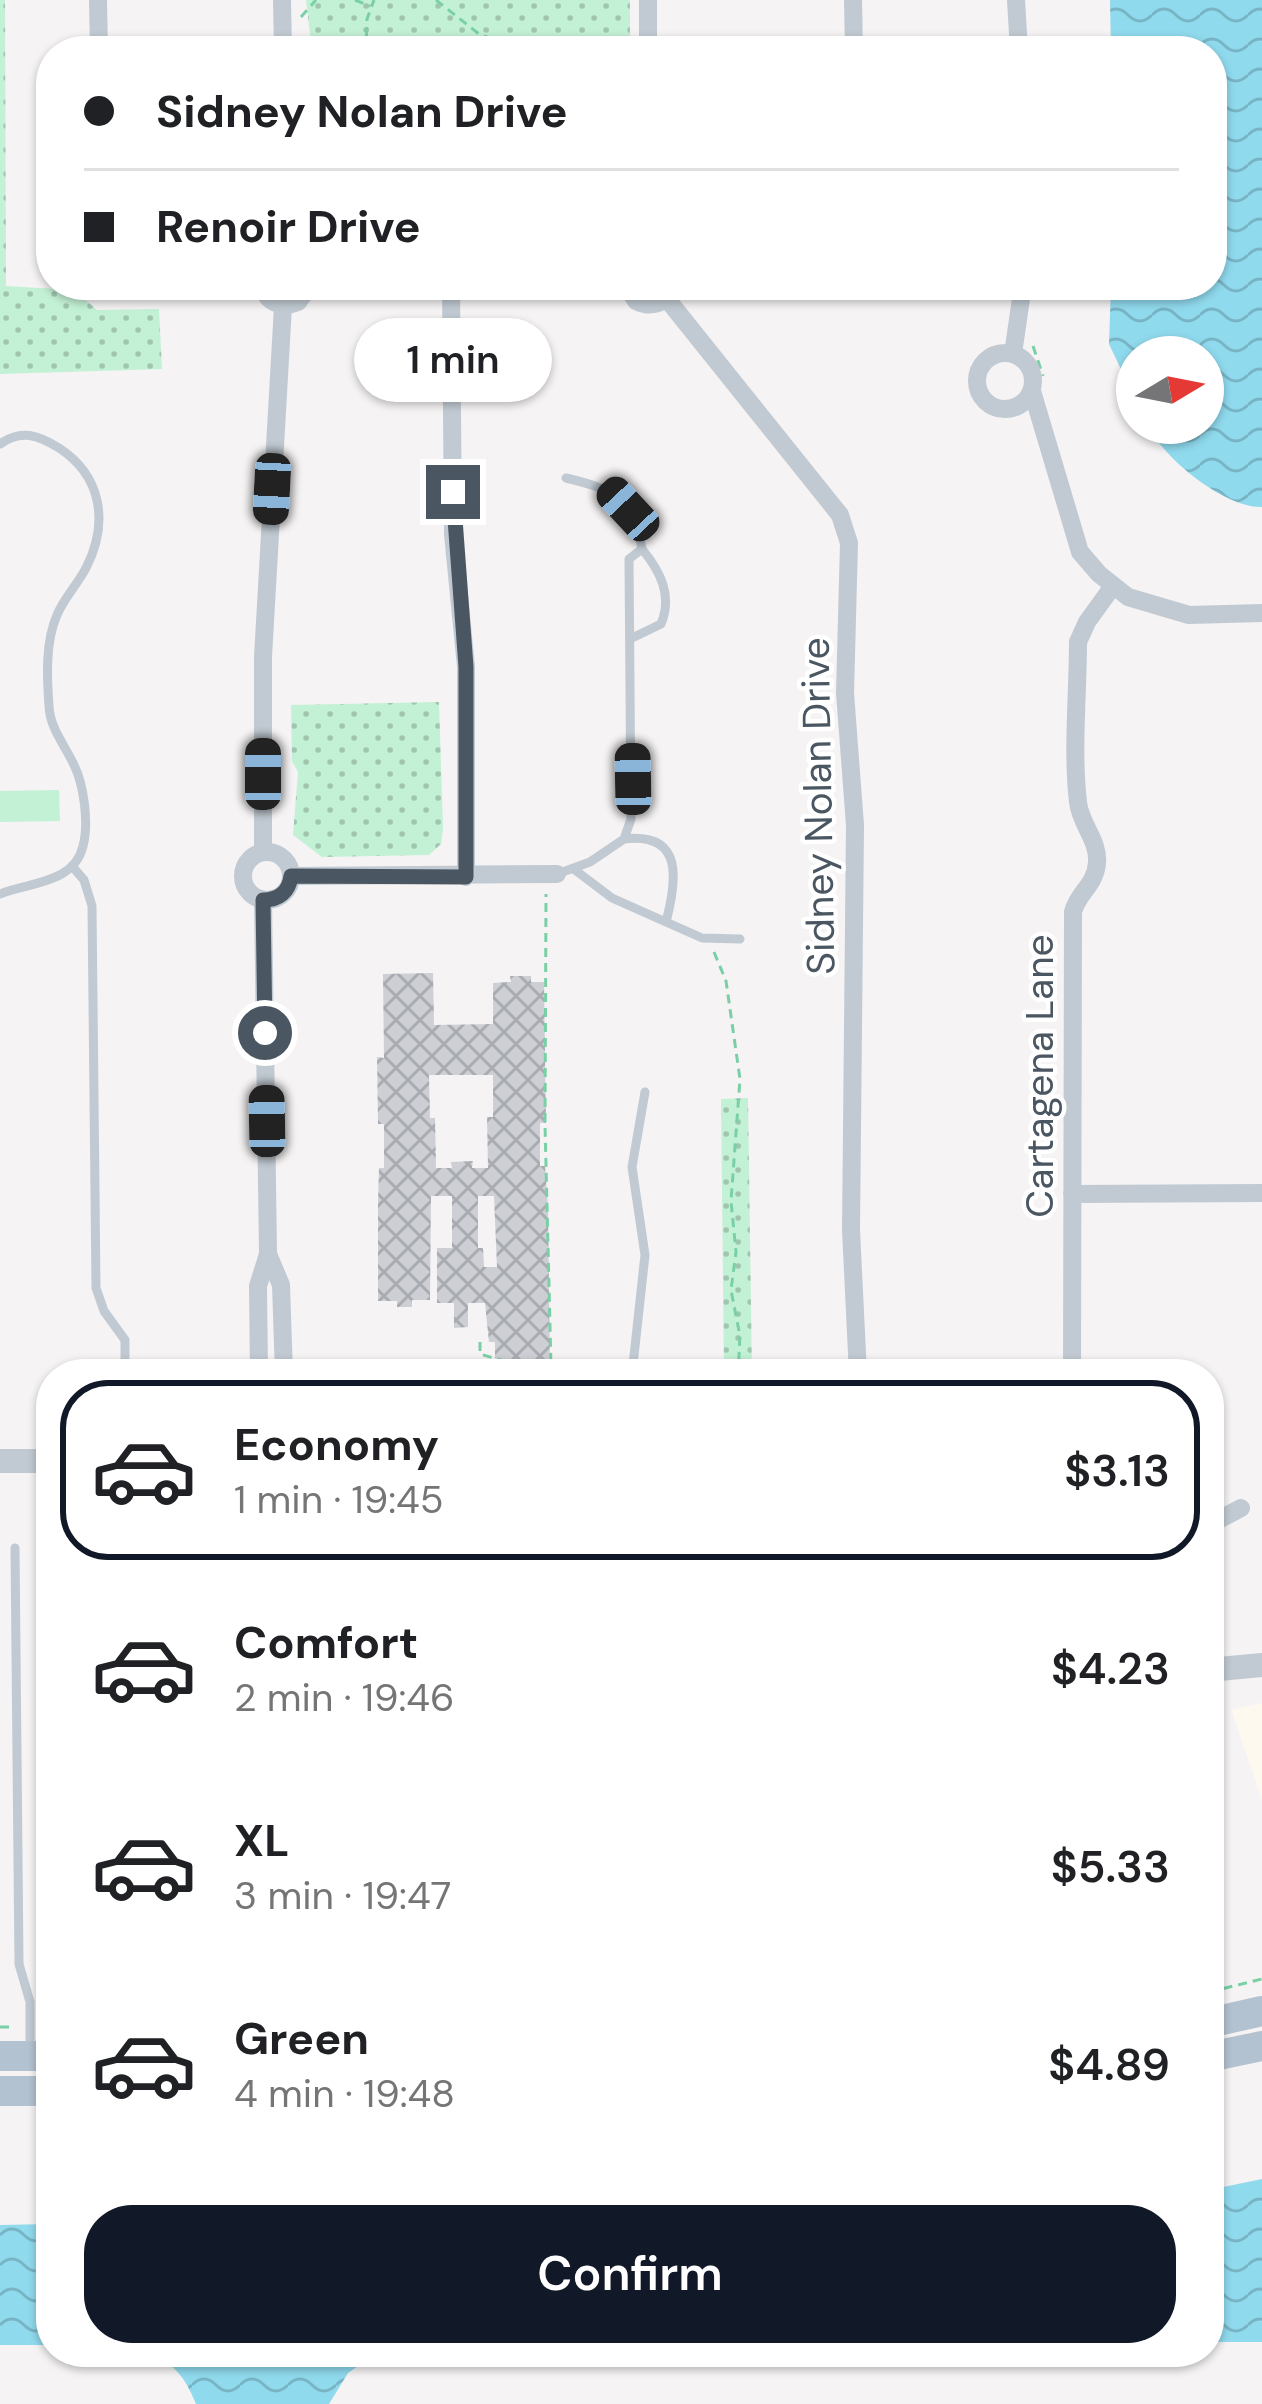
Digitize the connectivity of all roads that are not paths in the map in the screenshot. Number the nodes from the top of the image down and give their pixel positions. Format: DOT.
graph roads {
  1 [pos="98,0"];
  2 [pos="283,0"];
  3 [pos="648,0"];
  4 [pos="853,0"];
  5 [pos="1016,0"];
  6 [pos="98,36"];
  7 [pos="283,36"];
  8 [pos="648,36"];
  9 [pos="854,36"];
  10 [pos="1018,36"];
  11 [pos="270,300"];
  12 [pos="299,300"];
  13 [pos="451,300"];
  14 [pos="676,300"];
  15 [pos="1021,300"];
  16 [pos="283,306"];
  17 [pos="1013,354"];
  18 [pos="1040,391"];
  19 [pos="1015,408"];
  20 [pos="0,444"];
  21 [pos="1047,447"];
  22 [pos="566,478"];
  23 [pos="642,549"];
  24 [pos="1113,586"];
  25 [pos="1262,613"];
  26 [pos="632,638"];
  27 [pos="624,839"];
  28 [pos="263,852"];
  29 [pos="72,866"];
  30 [pos="559,873"];
  31 [pos="291,876"];
  32 [pos="466,877"];
  33 [pos="0,894"];
  34 [pos="263,900"];
  35 [pos="666,922"];
  36 [pos="740,939"];
  37 [pos="645,1092"];
  38 [pos="1262,1193"];
  39 [pos="1072,1194"];
  40 [pos="268,1254"];
  41 [pos="125,1359"];
  42 [pos="259,1359"];
  43 [pos="283,1359"];
  44 [pos="634,1359"];
  45 [pos="857,1359"];
  46 [pos="1072,1359"];
  47 [pos="36,1461"];
  48 [pos="0,1462"];
  49 [pos="1241,1508"];
  50 [pos="1224,1517"];
  51 [pos="14,1548"];
  52 [pos="1262,1665"];
  53 [pos="1224,1669"];
  54 [pos="1262,2011"];
  55 [pos="1224,2020"];
  56 [pos="1262,2046"];
  57 [pos="1224,2054"];
  58 [pos="27,2056"];
  59 [pos="0,2091"];
  60 [pos="36,2091"];
  1 -- 6 [label="street"];
  2 -- 7 [label="street"];
  3 -- 8 [label="street"];
  4 -- 9 [label="street"];
  5 -- 10 [label="street"];
  11 -- 16 [label="street"];
  12 -- 16 [label="street"];
  13 -- 32 [label="street"];
  14 -- 45 [label="street, Sidney Nolan Drive"];
  15 -- 17 [label="street"];
  16 -- 28 [label="street"];
  17 -- 18 [label="street"];
  17 -- 19 [label="street"];
  18 -- 19 [label="street"];
  18 -- 21 [label="street"];
  19 -- 21 [label="street"];
  20 -- 29 [label="lane"];
  21 -- 24 [label="street"];
  22 -- 23 [label="lane"];
  23 -- 26 [label="lane"];
  23 -- 26 [label="lane"];
  24 -- 25 [label="street"];
  24 -- 39 [label="street, Cartagena Lane"];
  26 -- 27 [label="lane"];
  27 -- 30 [label="lane"];
  27 -- 35 [label="lane"];
  28 -- 31 [label="street"];
  28 -- 34 [label="street"];
  29 -- 33 [label="lane"];
  29 -- 41 [label="lane"];
  30 -- 32 [label="street"];
  30 -- 35 [label="lane"];
  31 -- 32 [label="street"];
  31 -- 34 [label="street"];
  34 -- 40 [label="street"];
  35 -- 36 [label="lane"];
  37 -- 44 [label="lane"];
  38 -- 39 [label="street"];
  39 -- 46 [label="street, Cartagena Lane"];
  40 -- 42 [label="street"];
  40 -- 43 [label="street"];
  47 -- 48 [label="street"];
  49 -- 50 [label="street"];
  51 -- 58 [label="lane"];
  52 -- 53 [label="street"];
  54 -- 55 [label="main road"];
  56 -- 57 [label="main road"];
  59 -- 60 [label="main road"];
}
